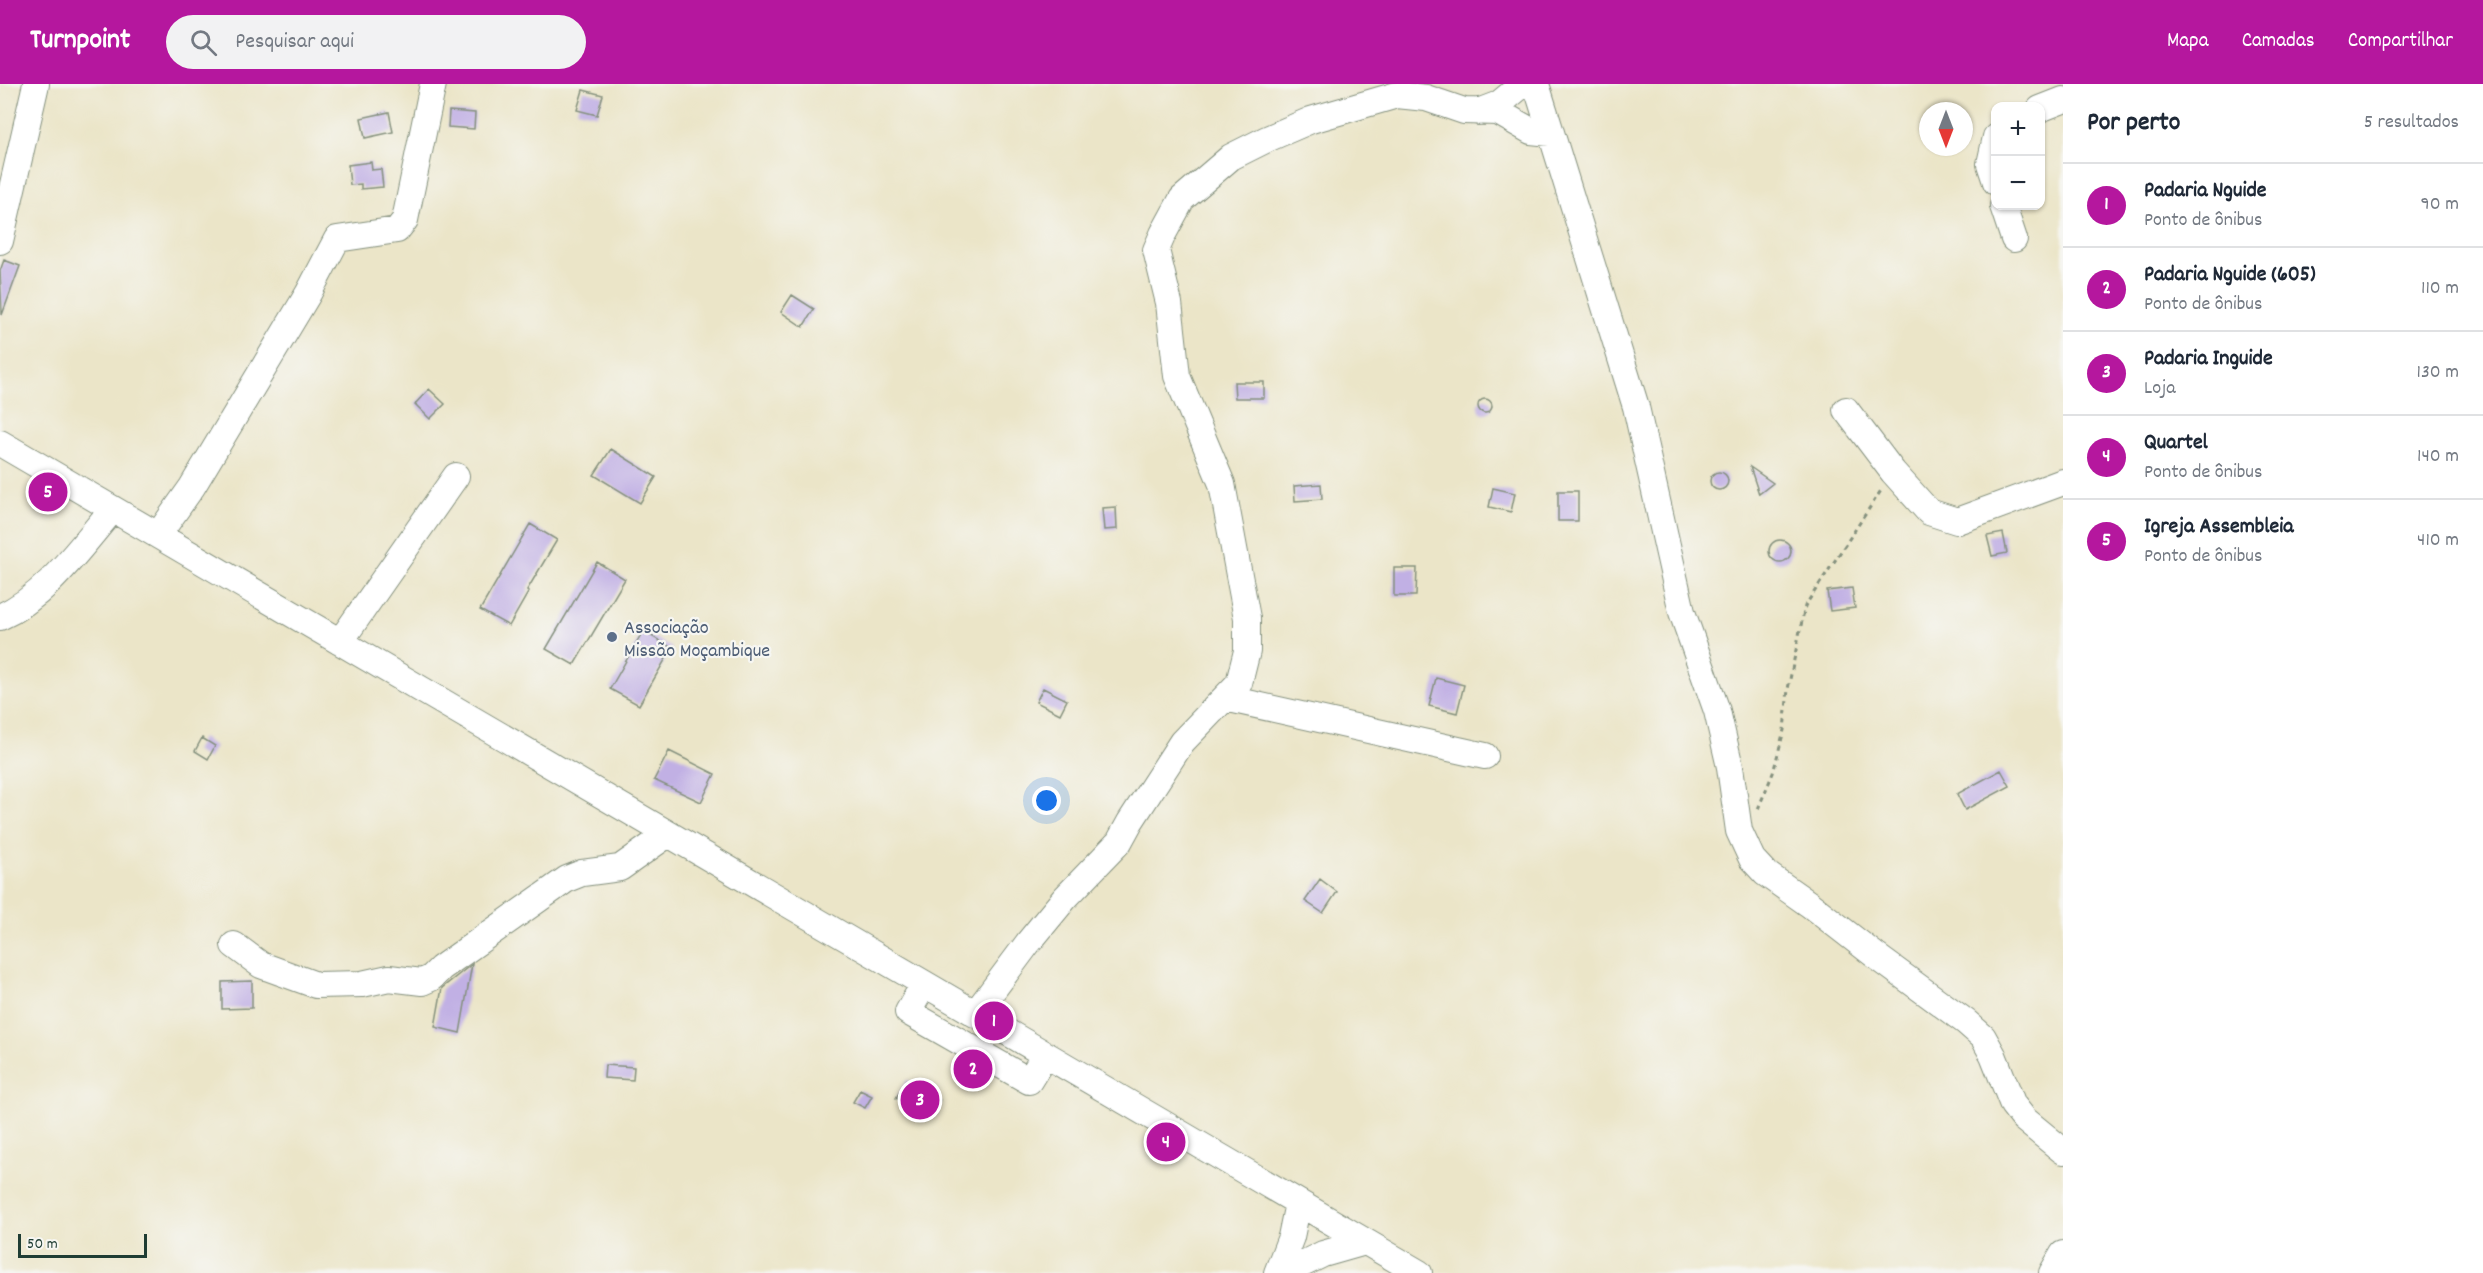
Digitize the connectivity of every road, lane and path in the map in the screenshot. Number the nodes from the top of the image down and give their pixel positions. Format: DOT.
graph roads {
  1 [pos="36,84"];
  2 [pos="433,84"];
  3 [pos="1523,84"];
  4 [pos="1536,84"];
  5 [pos="2063,100"];
  6 [pos="2045,107"];
  7 [pos="1478,112"];
  8 [pos="1550,133"];
  9 [pos="1991,155"];
  10 [pos="1991,170"];
  11 [pos="2004,210"];
  12 [pos="2014,239"];
  13 [pos="0,241"];
  14 [pos="1846,410"];
  15 [pos="0,443"];
  16 [pos="1893,472"];
  17 [pos="456,476"];
  18 [pos="2063,482"];
  19 [pos="113,509"];
  20 [pos="158,535"];
  21 [pos="0,617"];
  22 [pos="340,642"];
  23 [pos="1225,698"];
  24 [pos="1485,756"];
  25 [pos="1739,831"];
  26 [pos="668,834"];
  27 [pos="234,945"];
  28 [pos="924,984"];
  29 [pos="975,1014"];
  30 [pos="1044,1055"];
  31 [pos="2063,1151"];
  32 [pos="1298,1203"];
  33 [pos="1365,1242"];
  34 [pos="2063,1254"];
  35 [pos="1277,1273"];
  36 [pos="1284,1273"];
  37 [pos="1419,1273"];
  38 [pos="2052,1273"];
  1 -- 13 [label="street"];
  2 -- 20 [label="street"];
  3 -- 7 [label="street"];
  4 -- 8 [label="street"];
  5 -- 6 [label="street"];
  7 -- 8 [label="street"];
  7 -- 23 [label="street"];
  8 -- 25 [label="street"];
  9 -- 10 [label="street"];
  11 -- 12 [label="street"];
  14 -- 16 [label="street"];
  15 -- 19 [label="street"];
  16 -- 18 [label="street"];
  16 -- 25 [label="path"];
  17 -- 22 [label="street"];
  19 -- 20 [label="street"];
  19 -- 21 [label="street"];
  20 -- 22 [label="street"];
  22 -- 26 [label="street"];
  23 -- 24 [label="street"];
  23 -- 29 [label="street"];
  25 -- 31 [label="street"];
  26 -- 27 [label="street"];
  26 -- 28 [label="street"];
  28 -- 29 [label="street"];
  28 -- 30 [label="street"];
  29 -- 30 [label="street"];
  30 -- 32 [label="street"];
  32 -- 33 [label="street"];
  32 -- 35 [label="street"];
  33 -- 36 [label="street"];
  33 -- 37 [label="street"];
  34 -- 38 [label="street"];
}
